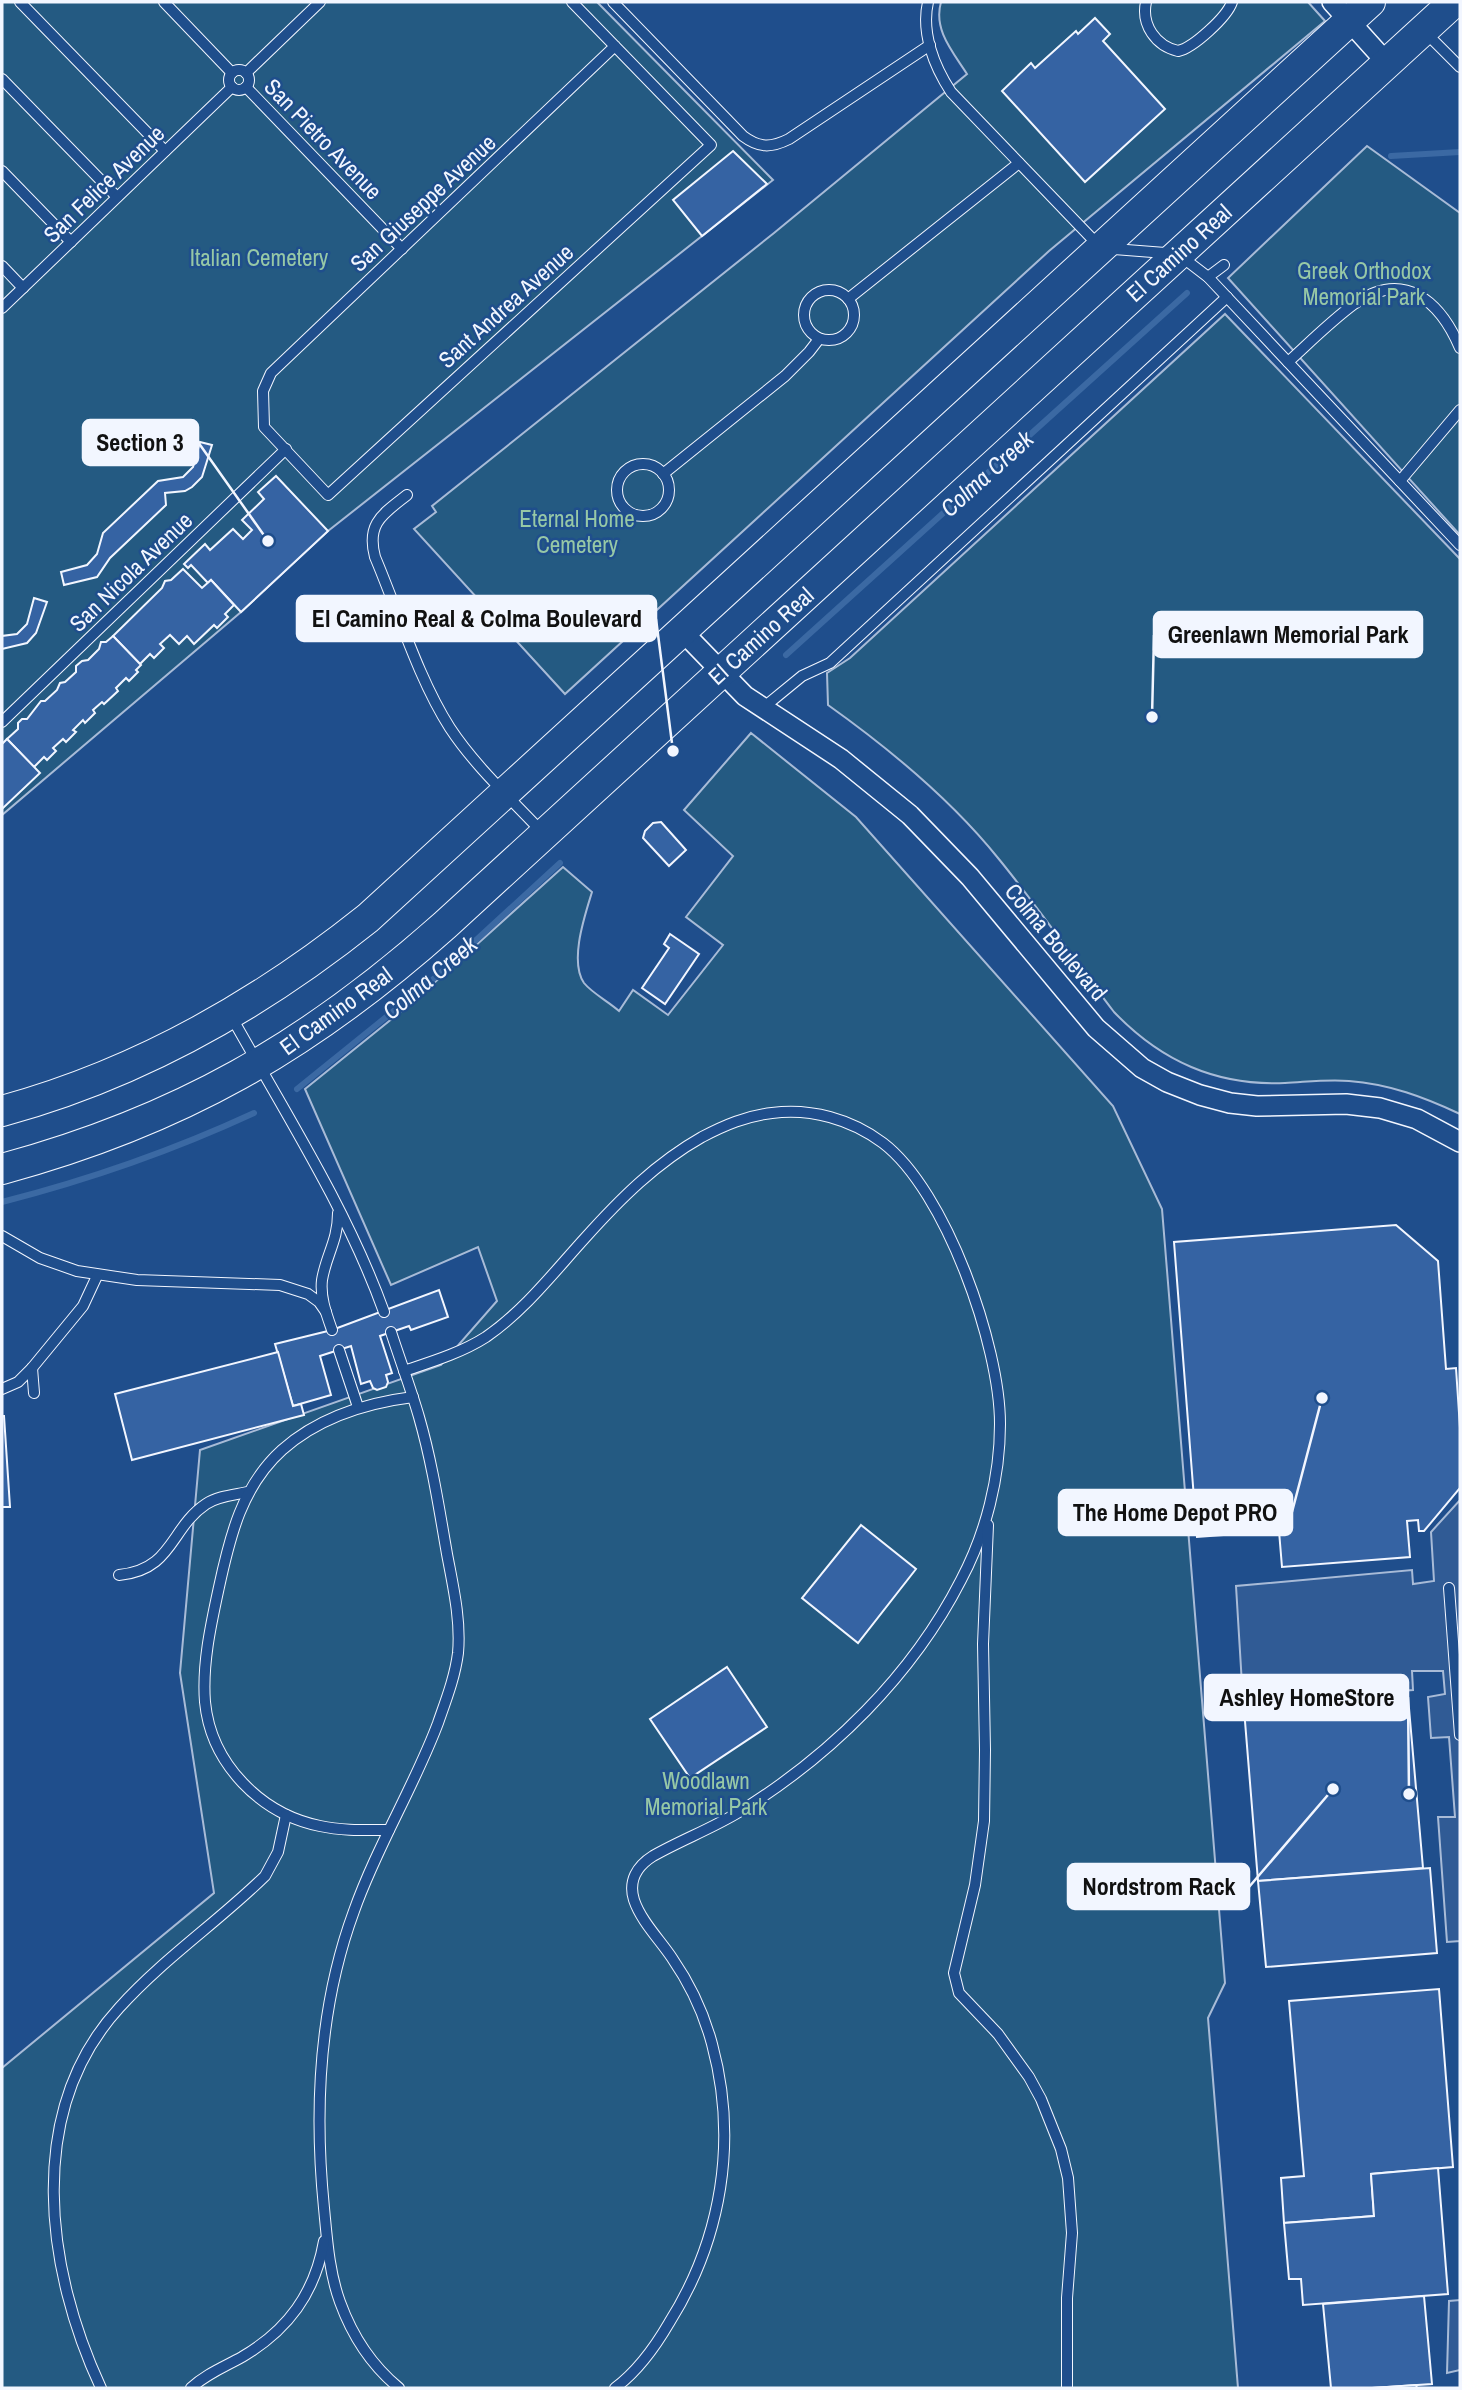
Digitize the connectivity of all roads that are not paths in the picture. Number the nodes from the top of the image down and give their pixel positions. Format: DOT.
graph roads {
  1 [pos="20,2"];
  2 [pos="164,2"];
  3 [pos="320,2"];
  4 [pos="572,2"];
  5 [pos="613,2"];
  6 [pos="928,2"];
  7 [pos="1146,2"];
  8 [pos="1232,2"];
  9 [pos="1454,2"];
  10 [pos="1351,8"];
  11 [pos="1423,30"];
  12 [pos="930,45"];
  13 [pos="615,46"];
  14 [pos="1387,63"];
  15 [pos="1460,67"];
  16 [pos="232,73"];
  17 [pos="246,73"];
  18 [pos="2,79"];
  19 [pos="232,87"];
  20 [pos="246,87"];
  21 [pos="165,151"];
  22 [pos="1019,163"];
  23 [pos="2,171"];
  24 [pos="117,197"];
  25 [pos="71,242"];
  26 [pos="1101,248"];
  27 [pos="402,249"];
  28 [pos="1178,254"];
  29 [pos="1224,265"];
  30 [pos="2,266"];
  31 [pos="1208,277"];
  32 [pos="23,288"];
  33 [pos="1227,297"];
  34 [pos="848,299"];
  35 [pos="2,309"];
  36 [pos="818,338"];
  37 [pos="1460,348"];
  38 [pos="1288,362"];
  39 [pos="1460,410"];
  40 [pos="286,449"];
  41 [pos="663,474"];
  42 [pos="1400,481"];
  43 [pos="407,495"];
  44 [pos="1460,545"];
  45 [pos="682,631"];
  46 [pos="720,673"];
  47 [pos="763,708"];
  48 [pos="2,722"];
  49 [pos="505,793"];
  50 [pos="544,834"];
  51 [pos="231,1015"];
  52 [pos="258,1065"];
  53 [pos="2,1111"];
  54 [pos="1460,1142"];
  55 [pos="2,1170"];
  56 [pos="338,1209"];
  57 [pos="2,1236"];
  58 [pos="97,1276"];
  59 [pos="326,1312"];
  60 [pos="384,1312"];
  61 [pos="332,1330"];
  62 [pos="391,1332"];
  63 [pos="339,1350"];
  64 [pos="32,1368"];
  65 [pos="404,1371"];
  66 [pos="2,1389"];
  67 [pos="34,1393"];
  68 [pos="413,1397"];
  69 [pos="358,1407"];
  70 [pos="248,1492"];
  71 [pos="990,1500"];
  72 [pos="119,1575"];
  73 [pos="1449,1588"];
  74 [pos="1460,1735"];
  75 [pos="286,1815"];
  76 [pos="389,1830"];
  77 [pos="326,2227"];
  78 [pos="618,2386"];
  79 [pos="101,2388"];
  80 [pos="191,2388"];
  81 [pos="399,2388"];
  82 [pos="1067,2388"];
  1 -- 21 [label="lane"];
  2 -- 16 [label="lane, San Pietro Avenue"];
  3 -- 17 [label="lane"];
  4 -- 13 [label="lane"];
  5 -- 12 [label="lane"];
  6 -- 12 [label="lane"];
  7 -- 8 [label="lane"];
  9 -- 11 [label="main road, El Camino Real"];
  10 -- 14 [label="street"];
  10 -- 26 [label="main road"];
  11 -- 14 [label="main road, El Camino Real"];
  11 -- 15 [label="lane"];
  12 -- 22 [label="lane"];
  13 -- 27 [label="lane, San Giuseppe Avenue"];
  13 -- 40 [label="lane, Sant Andrea Avenue"];
  14 -- 28 [label="main road, El Camino Real"];
  16 -- 17 [label="lane"];
  16 -- 19 [label="lane"];
  17 -- 20 [label="lane"];
  18 -- 24 [label="lane"];
  19 -- 20 [label="lane"];
  19 -- 21 [label="lane, San Felice Avenue"];
  20 -- 27 [label="lane, San Pietro Avenue"];
  21 -- 24 [label="lane, San Felice Avenue"];
  22 -- 26 [label="lane"];
  22 -- 34 [label="lane"];
  23 -- 25 [label="lane"];
  24 -- 25 [label="lane, San Felice Avenue"];
  25 -- 32 [label="lane, San Felice Avenue"];
  26 -- 28 [label="lane"];
  26 -- 45 [label="main road"];
  27 -- 40 [label="lane, San Giuseppe Avenue"];
  28 -- 31 [label="lane"];
  28 -- 46 [label="main road, El Camino Real"];
  29 -- 31 [label="lane"];
  30 -- 32 [label="lane"];
  31 -- 33 [label="lane"];
  32 -- 35 [label="lane, San Felice Avenue"];
  33 -- 38 [label="lane"];
  33 -- 47 [label="lane"];
  34 -- 36 [label="lane"];
  34 -- 36 [label="lane"];
  36 -- 41 [label="lane"];
  37 -- 38 [label="lane"];
  38 -- 42 [label="lane"];
  39 -- 42 [label="lane"];
  40 -- 48 [label="lane, San Nicola Avenue"];
  41 -- 41 [label="lane"];
  42 -- 44 [label="lane"];
  43 -- 49 [label="lane"];
  45 -- 46 [label="street, Colma Boulevard"];
  45 -- 49 [label="main road"];
  46 -- 47 [label="street, Colma Boulevard"];
  46 -- 50 [label="main road, El Camino Real"];
  47 -- 54 [label="street, Colma Boulevard"];
  49 -- 50 [label="lane"];
  49 -- 51 [label="main road"];
  50 -- 52 [label="main road, El Camino Real"];
  51 -- 52 [label="lane"];
  51 -- 53 [label="main road"];
  52 -- 55 [label="main road, El Camino Real"];
  52 -- 56 [label="lane"];
  56 -- 59 [label="lane"];
  56 -- 60 [label="lane"];
  57 -- 58 [label="lane"];
  58 -- 59 [label="lane"];
  58 -- 64 [label="lane"];
  59 -- 61 [label="lane"];
  62 -- 65 [label="lane"];
  63 -- 69 [label="lane"];
  64 -- 66 [label="lane"];
  64 -- 67 [label="lane"];
  65 -- 68 [label="lane"];
  65 -- 71 [label="lane"];
  68 -- 69 [label="lane"];
  68 -- 76 [label="lane"];
  69 -- 70 [label="lane"];
  70 -- 72 [label="lane"];
  70 -- 75 [label="lane"];
  71 -- 78 [label="lane"];
  71 -- 82 [label="lane"];
  73 -- 74 [label="lane"];
  75 -- 76 [label="lane"];
  75 -- 79 [label="lane"];
  76 -- 77 [label="lane"];
  77 -- 80 [label="lane"];
  77 -- 81 [label="lane"];
}
